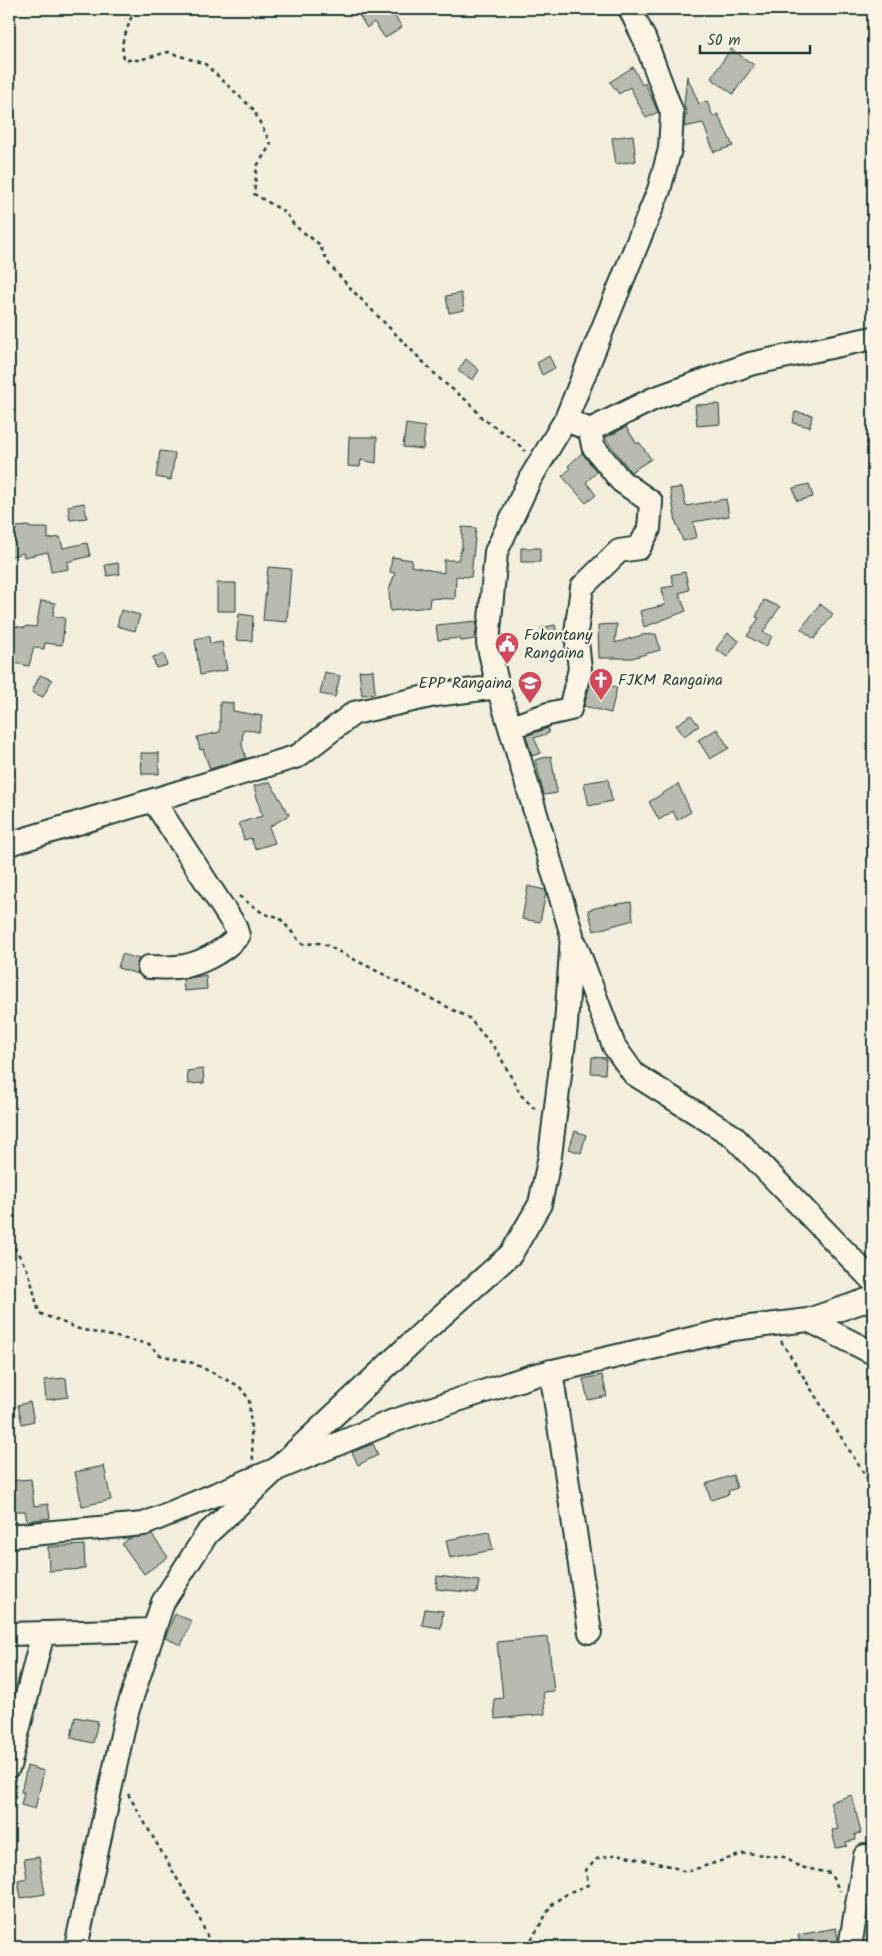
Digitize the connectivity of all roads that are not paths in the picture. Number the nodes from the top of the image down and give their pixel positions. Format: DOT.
graph roads {
  1 [pos="630,9"];
  2 [pos="873,338"];
  3 [pos="566,420"];
  4 [pos="590,430"];
  5 [pos="498,687"];
  6 [pos="510,726"];
  7 [pos="153,800"];
  8 [pos="9,844"];
  9 [pos="572,935"];
  10 [pos="149,967"];
  11 [pos="873,1281"];
  12 [pos="873,1298"];
  13 [pos="808,1320"];
  14 [pos="873,1353"];
  15 [pos="551,1372"];
  16 [pos="264,1476"];
  17 [pos="9,1536"];
  18 [pos="154,1630"];
  19 [pos="590,1632"];
  20 [pos="43,1633"];
  21 [pos="9,1634"];
  22 [pos="9,1766"];
  23 [pos="865,1856"];
  24 [pos="76,1947"];
  25 [pos="850,1947"];
  1 -- 3 [label="street"];
  2 -- 4 [label="street"];
  3 -- 4 [label="street"];
  3 -- 5 [label="street"];
  4 -- 6 [label="street"];
  5 -- 6 [label="street"];
  5 -- 7 [label="street"];
  6 -- 9 [label="street"];
  7 -- 8 [label="street"];
  7 -- 10 [label="street"];
  9 -- 11 [label="street"];
  9 -- 16 [label="street"];
  12 -- 13 [label="street"];
  13 -- 14 [label="street"];
  13 -- 15 [label="street"];
  15 -- 16 [label="street"];
  15 -- 19 [label="street"];
  16 -- 17 [label="street"];
  16 -- 18 [label="street"];
  18 -- 20 [label="street"];
  18 -- 24 [label="street"];
  20 -- 21 [label="street"];
  20 -- 22 [label="street"];
  23 -- 25 [label="street"];
}
